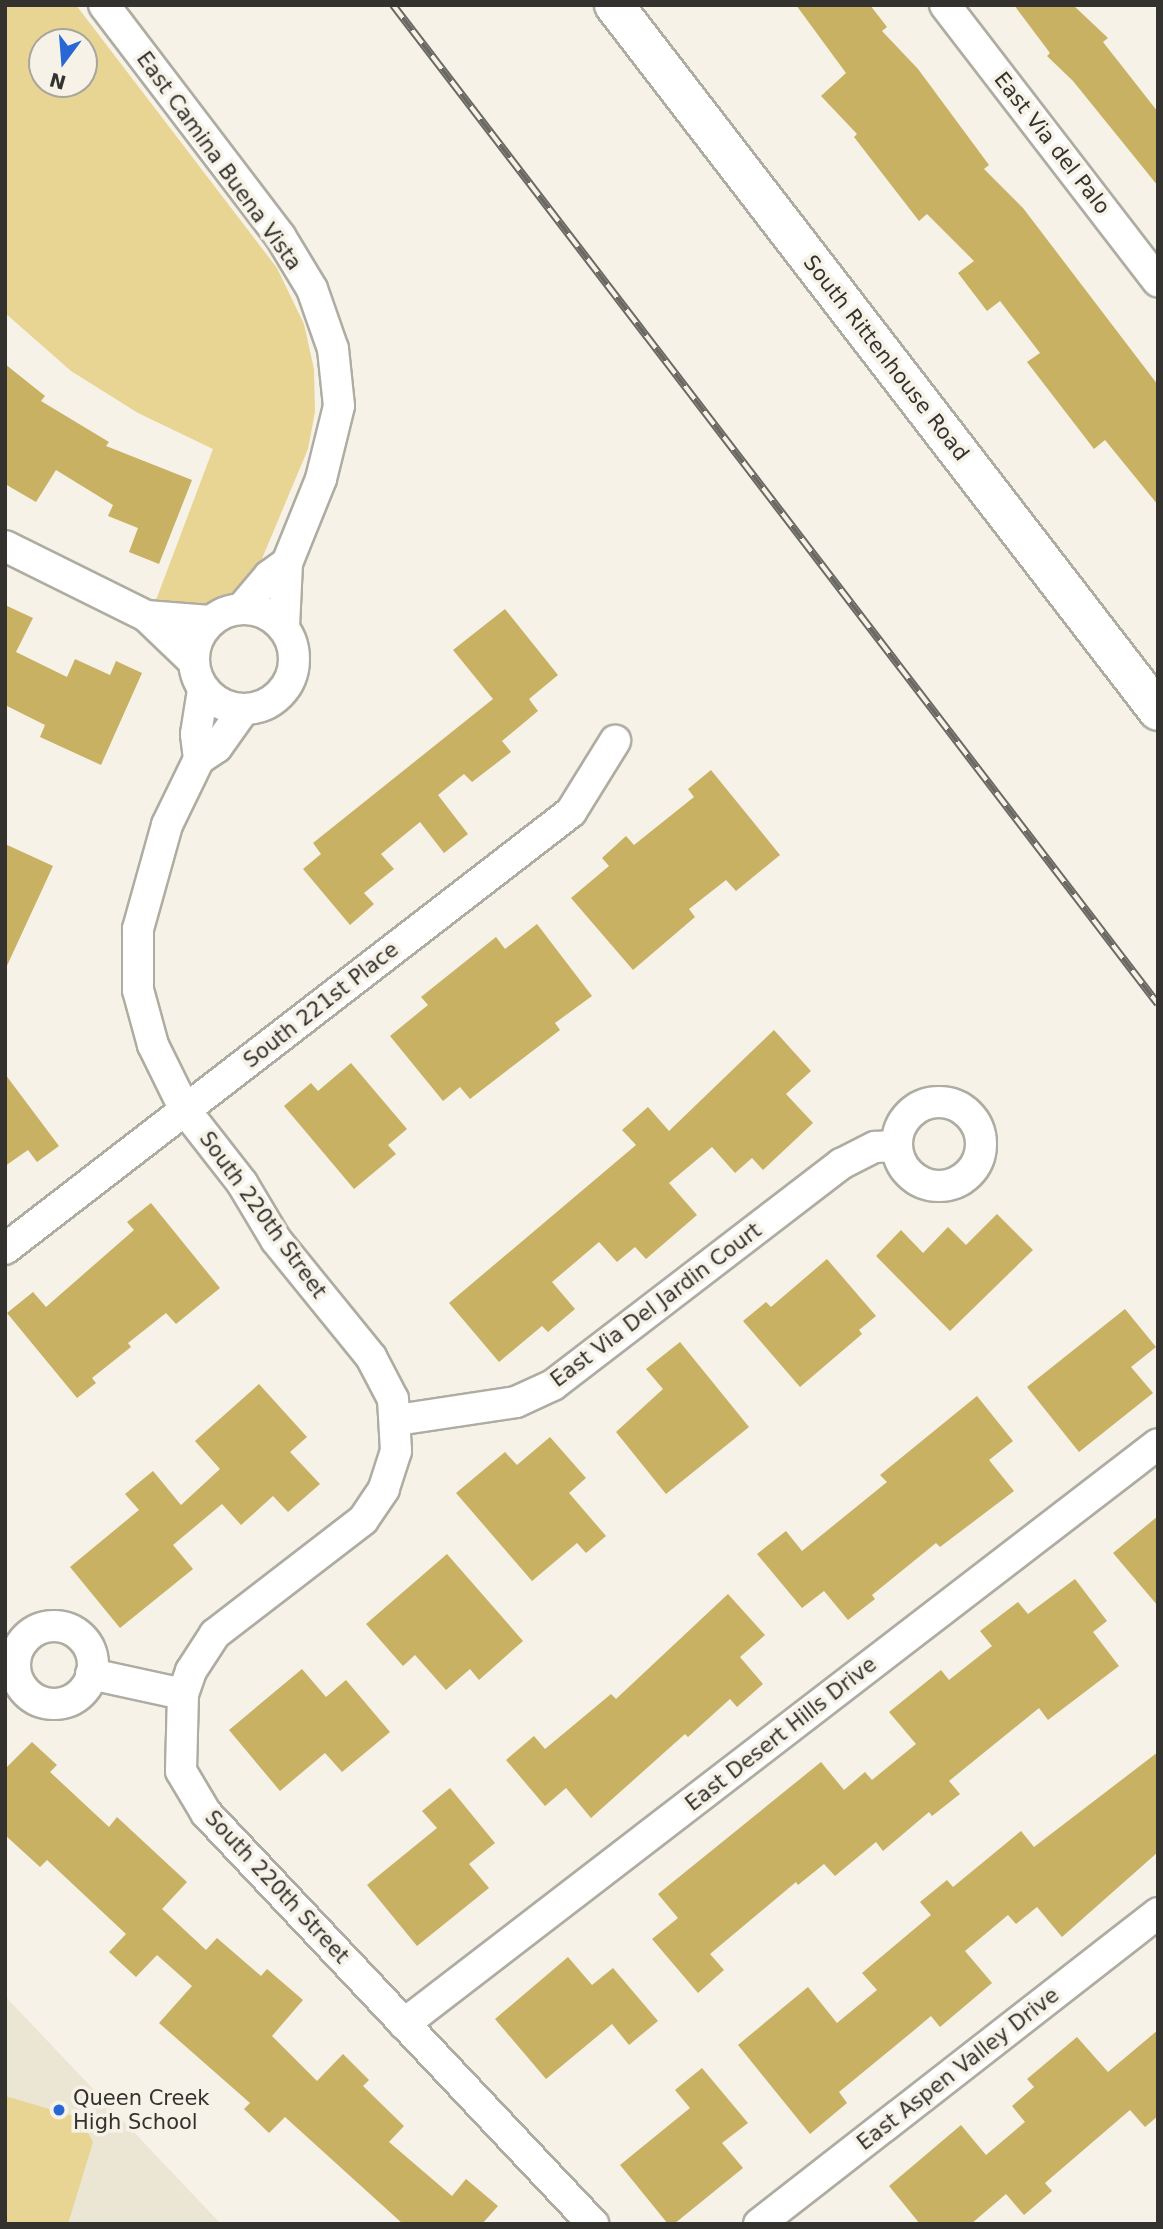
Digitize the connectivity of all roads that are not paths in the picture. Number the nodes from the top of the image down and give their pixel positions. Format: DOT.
graph roads {
  1 [pos="104,5"];
  2 [pos="614,5"];
  3 [pos="946,5"];
  4 [pos="1158,282"];
  5 [pos="5,546"];
  6 [pos="287,563"];
  7 [pos="242,608"];
  8 [pos="146,616"];
  9 [pos="210,621"];
  10 [pos="284,627"];
  11 [pos="193,661"];
  12 [pos="204,690"];
  13 [pos="244,709"];
  14 [pos="1158,711"];
  15 [pos="615,741"];
  16 [pos="199,758"];
  17 [pos="185,1110"];
  18 [pos="896,1146"];
  19 [pos="5,1249"];
  20 [pos="397,1420"];
  21 [pos="1158,1444"];
  22 [pos="91,1674"];
  23 [pos="183,1694"];
  24 [pos="1158,1913"];
  25 [pos="404,2024"];
  26 [pos="593,2224"];
  27 [pos="759,2224"];
  1 -- 6 [label="street, East Camina Buena Vista"];
  2 -- 14 [label="main road, South Rittenhouse Road"];
  3 -- 4 [label="street, East Via del Palo"];
  5 -- 8 [label="street"];
  6 -- 7 [label="street, East Camina Buena Vista"];
  6 -- 10 [label="street, East Camina Buena Vista"];
  7 -- 9 [label="street"];
  7 -- 10 [label="street"];
  8 -- 9 [label="street"];
  8 -- 11 [label="street"];
  9 -- 11 [label="street"];
  10 -- 13 [label="street"];
  11 -- 12 [label="street"];
  12 -- 13 [label="street"];
  12 -- 16 [label="street, South 220th Street"];
  13 -- 16 [label="street, South 220th Street"];
  15 -- 17 [label="street, South 221st Place"];
  16 -- 17 [label="street, South 220th Street"];
  17 -- 19 [label="street, South 221st Place"];
  17 -- 20 [label="street, South 220th Street"];
  18 -- 20 [label="street, East Via Del Jardin Court"];
  20 -- 23 [label="street, South 220th Street"];
  21 -- 25 [label="street, East Desert Hills Drive"];
  22 -- 23 [label="street"];
  23 -- 25 [label="street, South 220th Street"];
  24 -- 27 [label="street, East Aspen Valley Drive"];
  25 -- 26 [label="street, South 220th Street"];
}
